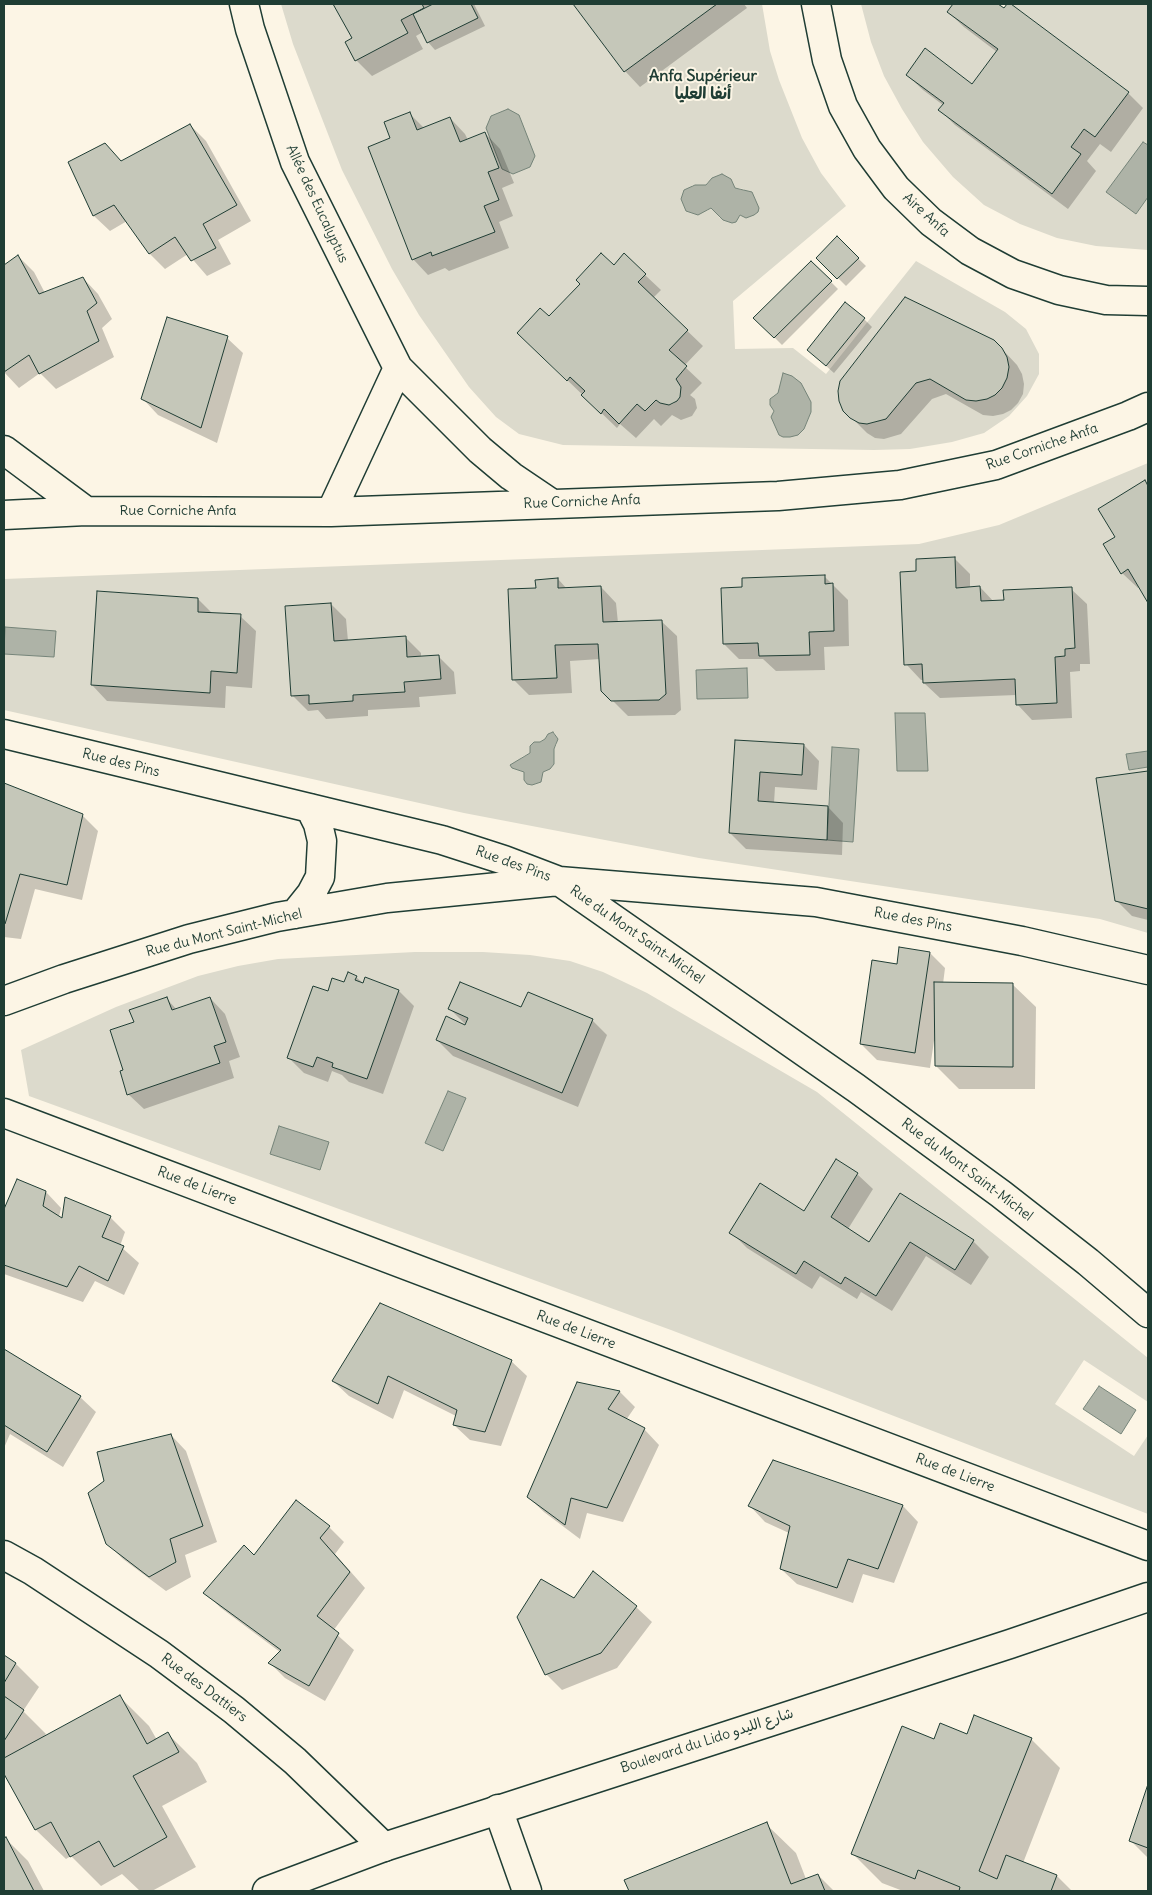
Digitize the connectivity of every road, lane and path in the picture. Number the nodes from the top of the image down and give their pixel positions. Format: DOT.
graph roads {
  1 [pos="244,4"];
  2 [pos="816,4"];
  3 [pos="1148,301"];
  4 [pos="398,368"];
  5 [pos="1148,407"];
  6 [pos="4,450"];
  7 [pos="551,503"];
  8 [pos="86,511"];
  9 [pos="332,512"];
  10 [pos="4,515"];
  11 [pos="4,734"];
  12 [pos="310,808"];
  13 [pos="559,881"];
  14 [pos="295,914"];
  15 [pos="1148,970"];
  16 [pos="4,1001"];
  17 [pos="4,1113"];
  18 [pos="1148,1313"];
  19 [pos="1148,1546"];
  20 [pos="4,1555"];
  21 [pos="1148,1597"];
  22 [pos="498,1809"];
  23 [pos="384,1847"];
  24 [pos="268,1891"];
  25 [pos="527,1891"];
  1 -- 4 [label="street, Allée des Eucalyptus"];
  2 -- 3 [label="street, Aire Anfa"];
  4 -- 7 [label="street, Allée des Eucalyptus"];
  4 -- 9 [label="street"];
  5 -- 7 [label="street, Rue Corniche Anfa"];
  6 -- 8 [label="street"];
  7 -- 9 [label="street, Rue Corniche Anfa"];
  8 -- 9 [label="street, Rue Corniche Anfa"];
  8 -- 10 [label="street, Rue Corniche Anfa"];
  11 -- 12 [label="street, Rue des Pins"];
  12 -- 13 [label="street, Rue des Pins"];
  12 -- 14 [label="street"];
  13 -- 14 [label="street, Rue du Mont Saint-Michel"];
  13 -- 15 [label="street, Rue des Pins"];
  13 -- 18 [label="street, Rue du Mont Saint-Michel"];
  14 -- 16 [label="street, Rue du Mont Saint-Michel"];
  17 -- 19 [label="street, Rue de Lierre"];
  20 -- 23 [label="street, Rue des Dattiers"];
  21 -- 22 [label="street, Boulevard du Lido شارع الليدو"];
  22 -- 23 [label="street, Boulevard du Lido شارع الليدو"];
  22 -- 25 [label="street"];
  23 -- 24 [label="street, Boulevard du Lido شارع الليدو"];
}
